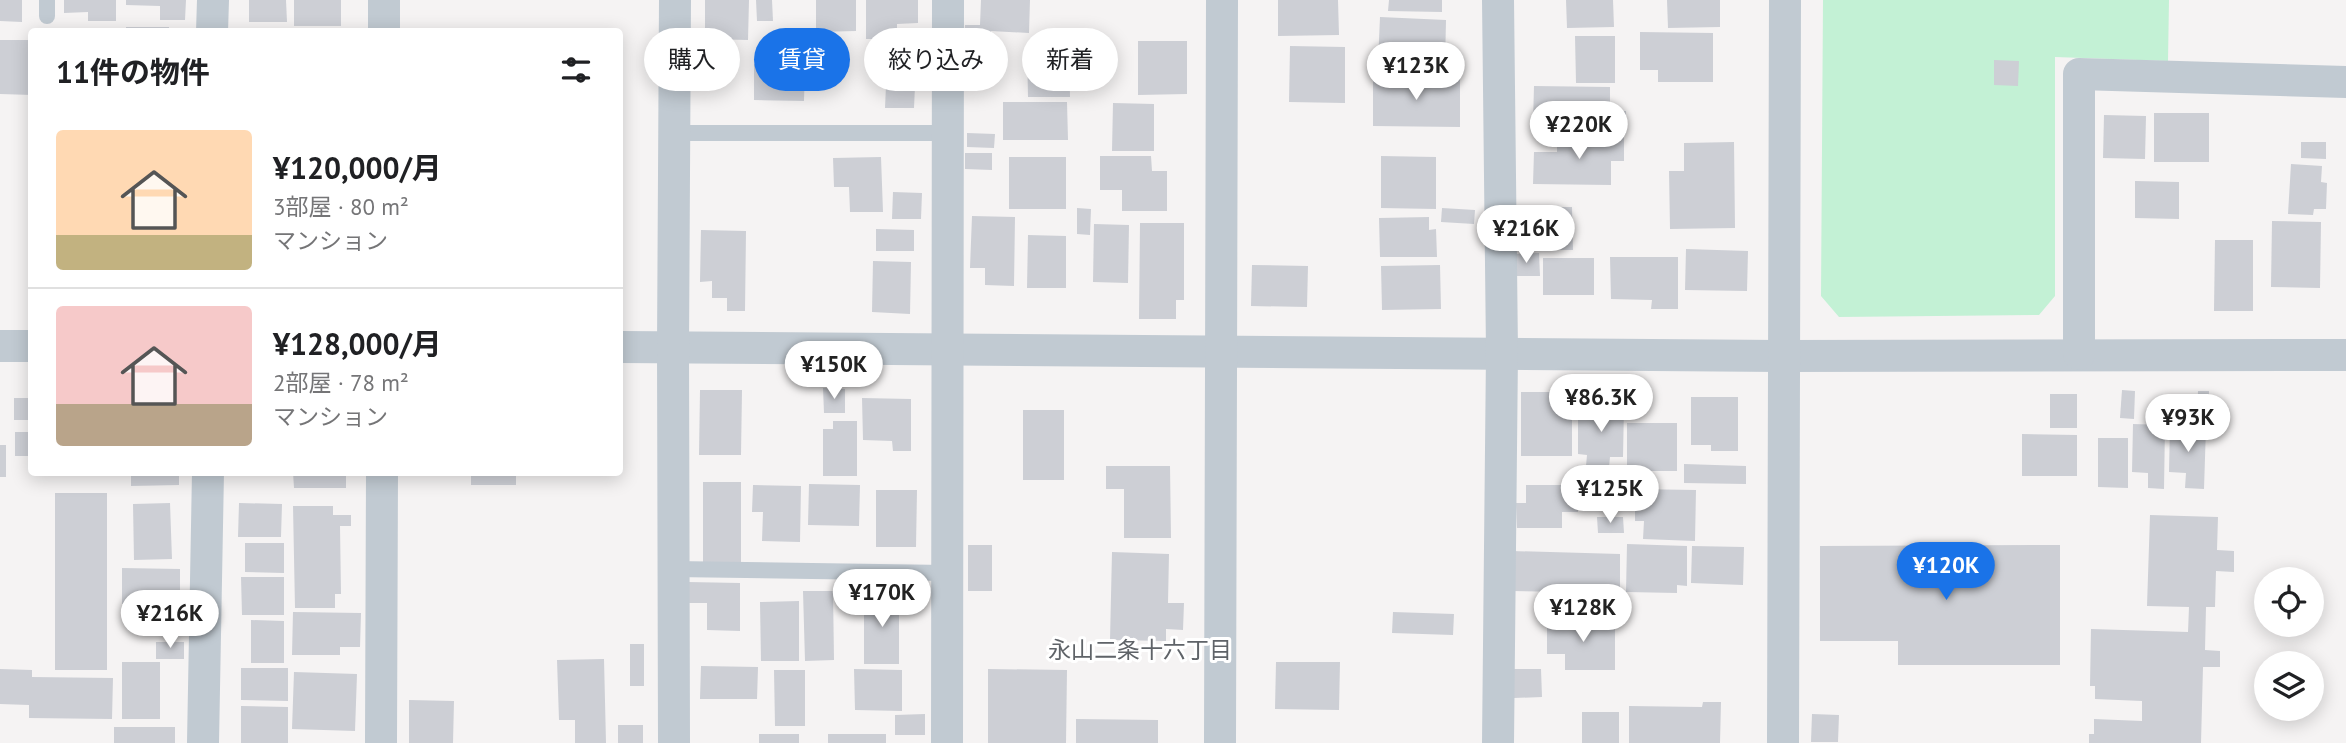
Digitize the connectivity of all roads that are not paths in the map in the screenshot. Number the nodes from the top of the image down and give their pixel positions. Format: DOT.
graph roads {
  1 [pos="213,0"];
  2 [pos="384,0"];
  3 [pos="675,0"];
  4 [pos="948,0"];
  5 [pos="1222,0"];
  6 [pos="1498,0"];
  7 [pos="1785,0"];
  8 [pos="212,28"];
  9 [pos="384,28"];
  10 [pos="2346,82"];
  11 [pos="674,133"];
  12 [pos="947,133"];
  13 [pos="0,346"];
  14 [pos="28,346"];
  15 [pos="623,347"];
  16 [pos="673,348"];
  17 [pos="946,349"];
  18 [pos="1502,352"];
  19 [pos="1222,353"];
  20 [pos="2078,354"];
  21 [pos="2346,355"];
  22 [pos="1784,356"];
  23 [pos="208,476"];
  24 [pos="382,476"];
  25 [pos="673,569"];
  26 [pos="946,572"];
  27 [pos="203,743"];
  28 [pos="381,743"];
  29 [pos="674,743"];
  30 [pos="947,743"];
  31 [pos="1220,743"];
  32 [pos="1498,743"];
  33 [pos="1783,743"];
  1 -- 8 [label="street"];
  2 -- 9 [label="street"];
  3 -- 11 [label="street"];
  4 -- 12 [label="street"];
  5 -- 19 [label="street"];
  6 -- 18 [label="street"];
  7 -- 22 [label="street"];
  10 -- 20 [label="street"];
  11 -- 12 [label="lane"];
  11 -- 16 [label="street"];
  12 -- 17 [label="street"];
  13 -- 14 [label="street"];
  15 -- 16 [label="street"];
  16 -- 17 [label="street"];
  16 -- 25 [label="street"];
  17 -- 19 [label="street"];
  17 -- 26 [label="street"];
  18 -- 19 [label="street"];
  18 -- 22 [label="street"];
  18 -- 32 [label="street"];
  19 -- 31 [label="street"];
  20 -- 21 [label="street"];
  20 -- 22 [label="street"];
  22 -- 33 [label="street"];
  23 -- 27 [label="street"];
  24 -- 28 [label="street"];
  25 -- 26 [label="lane"];
  25 -- 29 [label="street"];
  26 -- 30 [label="street"];
}
